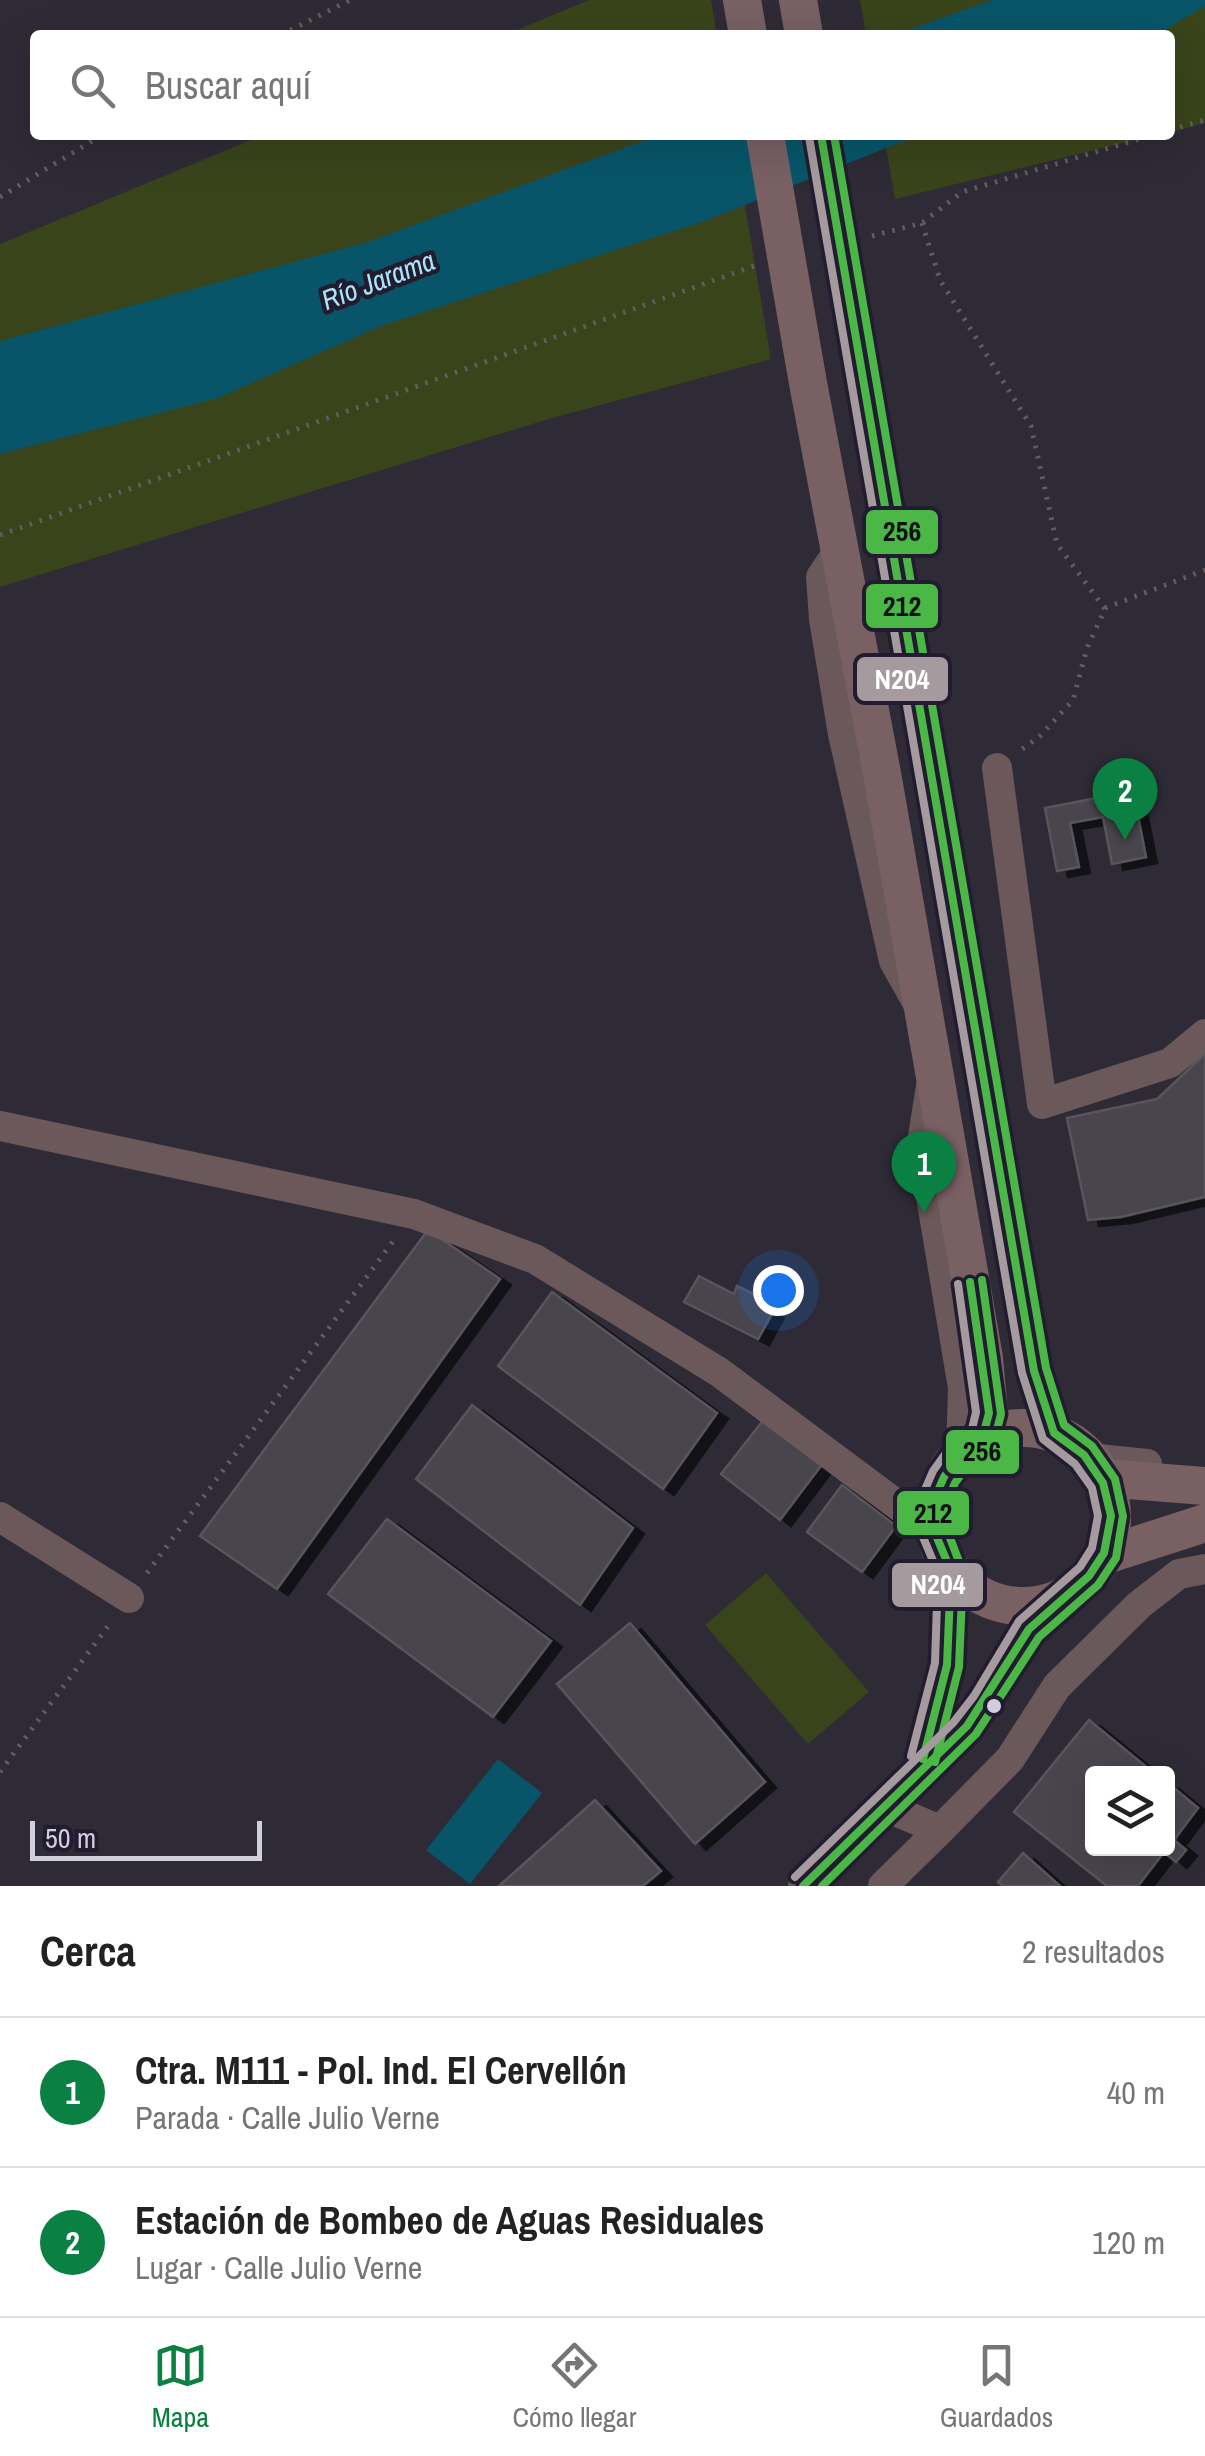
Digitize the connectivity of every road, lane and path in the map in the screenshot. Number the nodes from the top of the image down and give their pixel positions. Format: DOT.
graph roads {
  1 [pos="350,0"];
  2 [pos="742,0"];
  3 [pos="798,0"];
  4 [pos="290,30"];
  5 [pos="747,30"];
  6 [pos="803,30"];
  7 [pos="1205,120"];
  8 [pos="1175,129"];
  9 [pos="94,140"];
  10 [pos="767,140"];
  11 [pos="822,140"];
  12 [pos="1136,140"];
  13 [pos="0,197"];
  14 [pos="922,223"];
  15 [pos="866,237"];
  16 [pos="754,266"];
  17 [pos="0,536"];
  18 [pos="1205,570"];
  19 [pos="1105,609"];
  20 [pos="997,768"];
  21 [pos="1205,1034"];
  22 [pos="0,1126"];
  23 [pos="414,1214"];
  24 [pos="1054,1433"];
  25 [pos="972,1444"];
  26 [pos="1096,1468"];
  27 [pos="1205,1469"];
  28 [pos="1205,1486"];
  29 [pos="0,1517"];
  30 [pos="1205,1522"];
  31 [pos="934,1533"];
  32 [pos="1103,1556"];
  33 [pos="1205,1568"];
  34 [pos="951,1571"];
  35 [pos="128,1598"];
  36 [pos="1062,1598"];
  37 [pos="0,1772"];
  38 [pos="920,1772"];
  39 [pos="888,1808"];
  40 [pos="940,1830"];
  41 [pos="803,1886"];
  42 [pos="883,1886"];
  1 -- 4 [label="path"];
  2 -- 5 [label="main road"];
  3 -- 6 [label="main road"];
  7 -- 8 [label="path"];
  9 -- 13 [label="path"];
  10 -- 25 [label="main road"];
  11 -- 24 [label="main road"];
  12 -- 14 [label="path"];
  14 -- 15 [label="path"];
  14 -- 19 [label="path"];
  16 -- 17 [label="path"];
  18 -- 19 [label="path"];
  19 -- 20 [label="path"];
  20 -- 21 [label="street"];
  22 -- 23 [label="street"];
  23 -- 31 [label="street"];
  23 -- 35 [label="path"];
  24 -- 25 [label="main road"];
  24 -- 26 [label="main road"];
  25 -- 31 [label="main road"];
  26 -- 27 [label="street"];
  26 -- 28 [label="main road"];
  26 -- 32 [label="main road"];
  29 -- 35 [label="street"];
  30 -- 32 [label="main road"];
  31 -- 34 [label="main road"];
  32 -- 36 [label="main road"];
  33 -- 40 [label="street"];
  34 -- 36 [label="main road"];
  34 -- 38 [label="street"];
  35 -- 37 [label="path"];
  36 -- 38 [label="street"];
  38 -- 39 [label="street"];
  39 -- 40 [label="street"];
  39 -- 41 [label="street"];
  40 -- 42 [label="street"];
}
